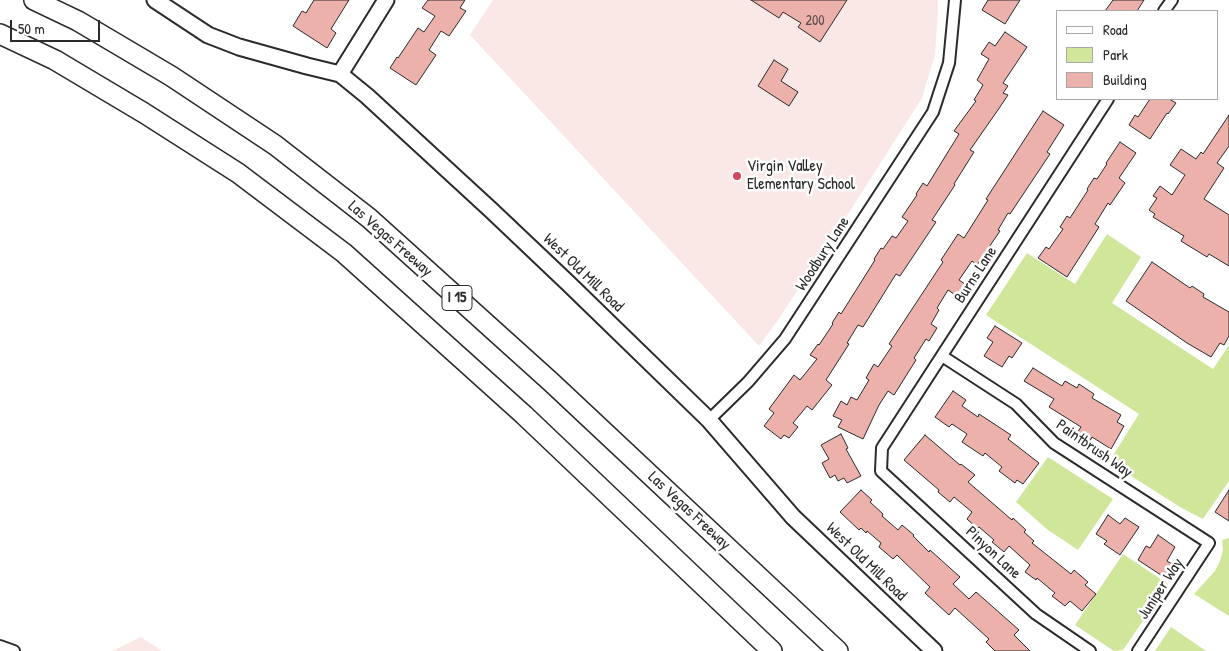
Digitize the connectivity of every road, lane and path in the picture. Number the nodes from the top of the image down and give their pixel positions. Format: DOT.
graph roads {
  1 [pos="34,0"];
  2 [pos="154,0"];
  3 [pos="386,0"];
  4 [pos="955,0"];
  5 [pos="0,34"];
  6 [pos="340,74"];
  7 [pos="1107,100"];
  8 [pos="942,356"];
  9 [pos="709,420"];
  10 [pos="881,471"];
  11 [pos="1209,543"];
  12 [pos="0,646"];
  13 [pos="14,651"];
  14 [pos="772,651"];
  15 [pos="838,651"];
  16 [pos="934,651"];
  17 [pos="1090,651"];
  18 [pos="1138,651"];
  1 -- 15 [label="highway, Las Vegas Freeway / I 15"];
  2 -- 6 [label="street, West Old Mill Road"];
  3 -- 6 [label="street"];
  4 -- 9 [label="street, Woodbury Lane"];
  5 -- 14 [label="highway, I 15"];
  6 -- 9 [label="street, West Old Mill Road"];
  7 -- 8 [label="street, Burns Lane"];
  8 -- 10 [label="street, Burns Lane"];
  8 -- 11 [label="street, Paintbrush Way"];
  9 -- 16 [label="street, West Old Mill Road"];
  10 -- 17 [label="street, Pinyon Lane"];
  11 -- 18 [label="street, Juniper Way"];
  12 -- 13 [label="street"];
}
